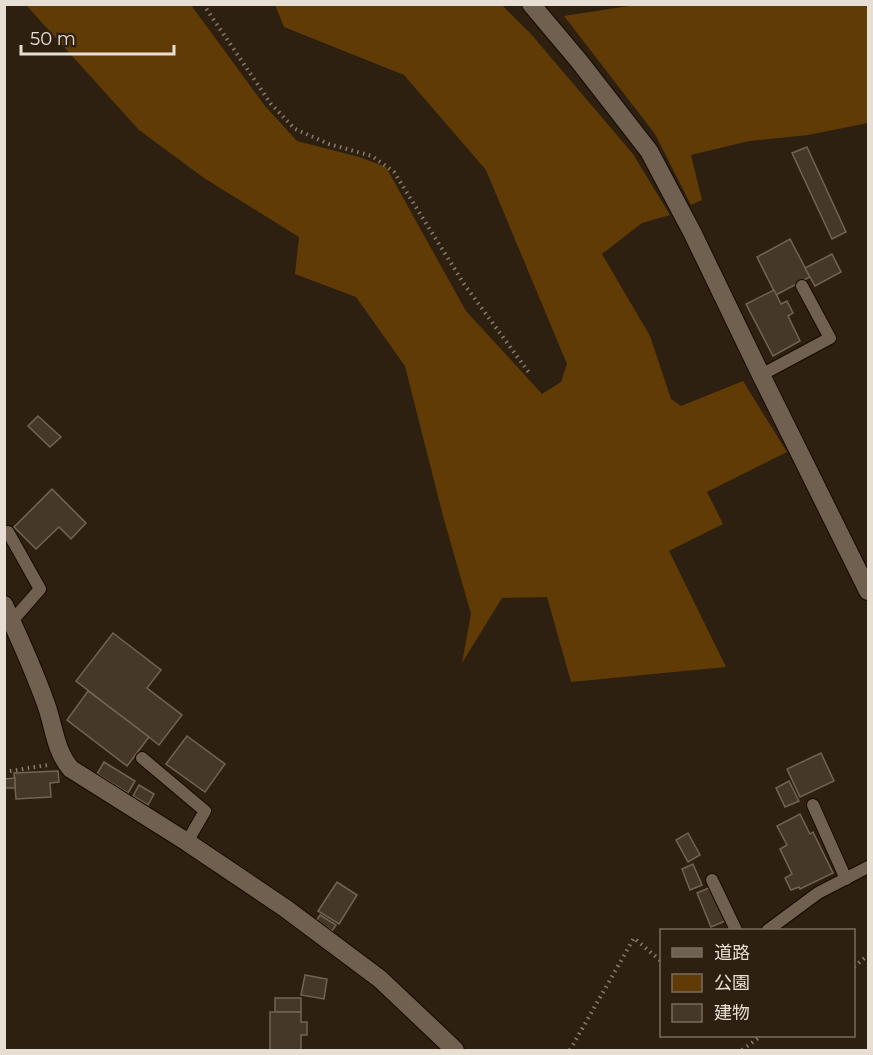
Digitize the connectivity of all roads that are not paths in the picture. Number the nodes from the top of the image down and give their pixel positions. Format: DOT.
graph roads {
  1 [pos="531,4"];
  2 [pos="802,286"];
  3 [pos="761,375"];
  4 [pos="8,532"];
  5 [pos="868,591"];
  6 [pos="8,613"];
  7 [pos="142,758"];
  8 [pos="813,805"];
  9 [pos="187,842"];
  10 [pos="868,867"];
  11 [pos="846,879"];
  12 [pos="712,880"];
  13 [pos="736,929"];
  14 [pos="769,929"];
  15 [pos="455,1050"];
  1 -- 3 [label="street"];
  2 -- 3 [label="lane"];
  3 -- 5 [label="street"];
  4 -- 6 [label="lane"];
  6 -- 9 [label="street"];
  7 -- 9 [label="lane"];
  8 -- 11 [label="lane"];
  9 -- 15 [label="street"];
  10 -- 11 [label="lane"];
  11 -- 14 [label="lane"];
  12 -- 13 [label="lane"];
}
